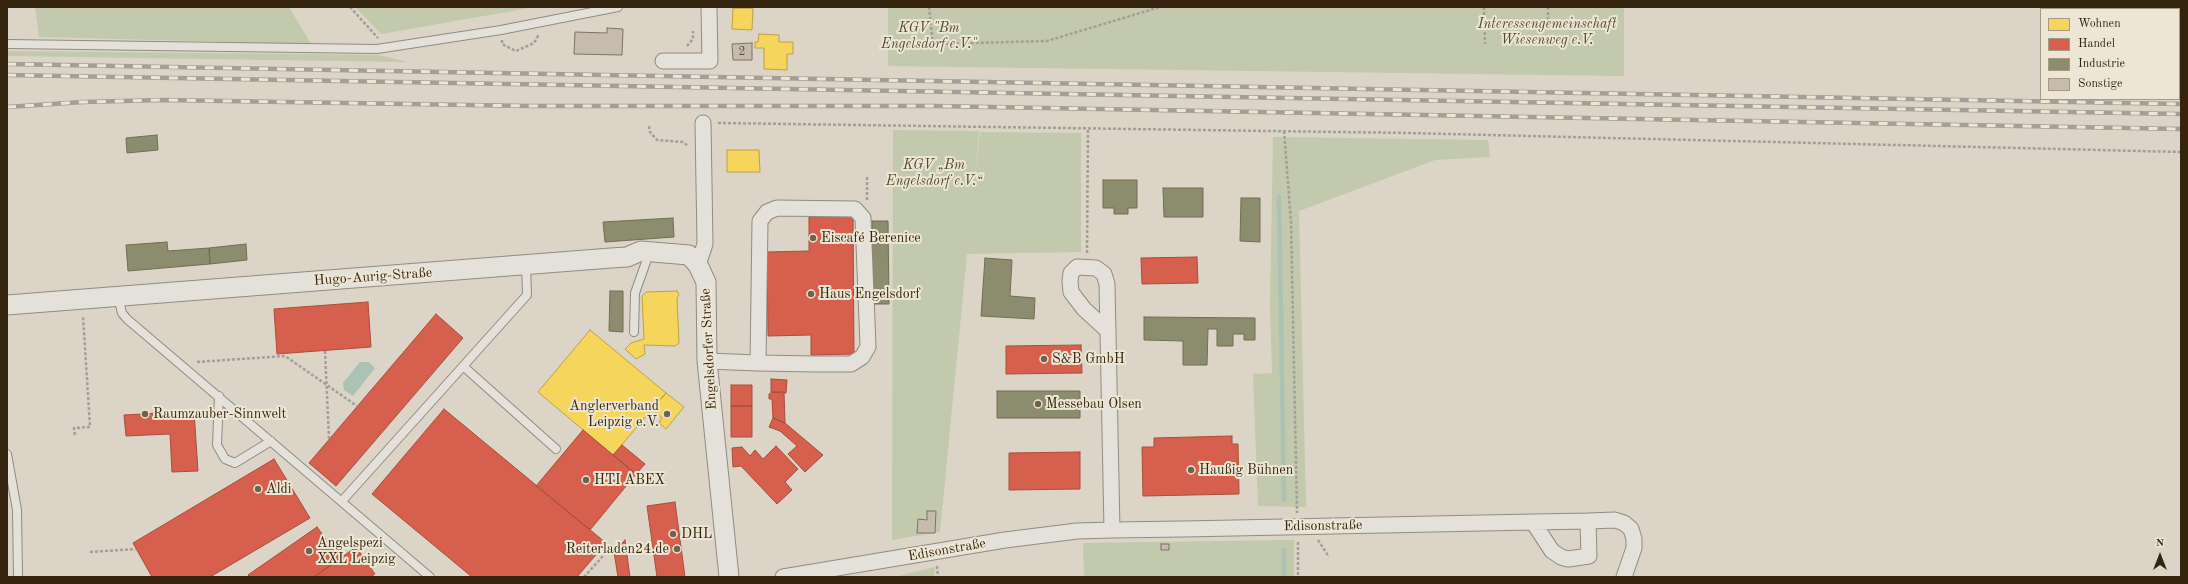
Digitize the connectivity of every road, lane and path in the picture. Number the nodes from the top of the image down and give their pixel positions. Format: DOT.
graph roads {
  1 [pos="350,7"];
  2 [pos="618,7"];
  3 [pos="709,7"];
  4 [pos="929,7"];
  5 [pos="1160,7"];
  6 [pos="1484,7"];
  7 [pos="1548,7"];
  8 [pos="545,21"];
  9 [pos="1548,21"];
  10 [pos="693,26"];
  11 [pos="501,30"];
  12 [pos="7,44"];
  13 [pos="1485,44"];
  14 [pos="387,48"];
  15 [pos="684,50"];
  16 [pos="663,61"];
  17 [pos="703,123"];
  18 [pos="649,126"];
  19 [pos="1088,128"];
  20 [pos="1284,131"];
  21 [pos="691,151"];
  22 [pos="2181,152"];
  23 [pos="867,176"];
  24 [pos="855,209"];
  25 [pos="627,257"];
  26 [pos="646,262"];
  27 [pos="698,264"];
  28 [pos="526,265"];
  29 [pos="1088,266"];
  30 [pos="118,296"];
  31 [pos="82,299"];
  32 [pos="7,305"];
  33 [pos="1108,330"];
  34 [pos="634,332"];
  35 [pos="325,351"];
  36 [pos="707,361"];
  37 [pos="758,363"];
  38 [pos="180,364"];
  39 [pos="463,366"];
  40 [pos="327,385"];
  41 [pos="219,396"];
  42 [pos="357,406"];
  43 [pos="75,435"];
  44 [pos="329,439"];
  45 [pos="271,441"];
  46 [pos="556,449"];
  47 [pos="7,454"];
  48 [pos="342,501"];
  49 [pos="1297,509"];
  50 [pos="1588,521"];
  51 [pos="1533,522"];
  52 [pos="1298,527"];
  53 [pos="1112,530"];
  54 [pos="614,544"];
  55 [pos="136,549"];
  56 [pos="90,552"];
  57 [pos="18,577"];
  58 [pos="430,577"];
  59 [pos="584,577"];
  60 [pos="729,577"];
  61 [pos="783,577"];
  62 [pos="1298,577"];
  63 [pos="1624,577"];
  1 -- 14 [label="path"];
  2 -- 8 [label="lane"];
  3 -- 16 [label="street"];
  4 -- 5 [label="path"];
  6 -- 13 [label="path"];
  7 -- 9 [label="path"];
  8 -- 11 [label="lane"];
  8 -- 11 [label="path"];
  10 -- 15 [label="path"];
  11 -- 14 [label="lane"];
  12 -- 14 [label="lane"];
  17 -- 19 [label="path"];
  17 -- 27 [label="street"];
  18 -- 21 [label="path"];
  19 -- 20 [label="path"];
  19 -- 29 [label="path"];
  20 -- 22 [label="path"];
  20 -- 49 [label="path"];
  23 -- 24 [label="path"];
  24 -- 37 [label="street"];
  24 -- 37 [label="street"];
  25 -- 26 [label="street, Hugo-Aurig-Straße"];
  25 -- 27 [label="street, Hugo-Aurig-Straße"];
  25 -- 28 [label="street, Hugo-Aurig-Straße"];
  26 -- 27 [label="street, Hugo-Aurig-Straße"];
  26 -- 34 [label="lane"];
  27 -- 36 [label="street, Engelsdorfer Straße"];
  28 -- 30 [label="street, Hugo-Aurig-Straße"];
  28 -- 39 [label="lane"];
  29 -- 33 [label="street"];
  29 -- 33 [label="street"];
  30 -- 31 [label="street, Hugo-Aurig-Straße"];
  30 -- 38 [label="lane"];
  31 -- 32 [label="street, Hugo-Aurig-Straße"];
  31 -- 43 [label="path"];
  33 -- 53 [label="street"];
  35 -- 40 [label="path"];
  36 -- 37 [label="street"];
  36 -- 60 [label="street, Engelsdorfer Straße"];
  38 -- 40 [label="path"];
  38 -- 41 [label="lane"];
  39 -- 46 [label="lane"];
  39 -- 48 [label="lane"];
  40 -- 42 [label="path"];
  40 -- 44 [label="path"];
  41 -- 45 [label="lane"];
  41 -- 45 [label="lane"];
  45 -- 48 [label="lane"];
  47 -- 57 [label="lane"];
  48 -- 58 [label="lane"];
  50 -- 51 [label="street, Edisonstraße"];
  50 -- 51 [label="street"];
  50 -- 63 [label="street, Edisonstraße"];
  51 -- 52 [label="street, Edisonstraße"];
  52 -- 53 [label="street, Edisonstraße"];
  52 -- 62 [label="path"];
  53 -- 61 [label="street, Edisonstraße"];
  54 -- 59 [label="path"];
  55 -- 56 [label="path"];
}
